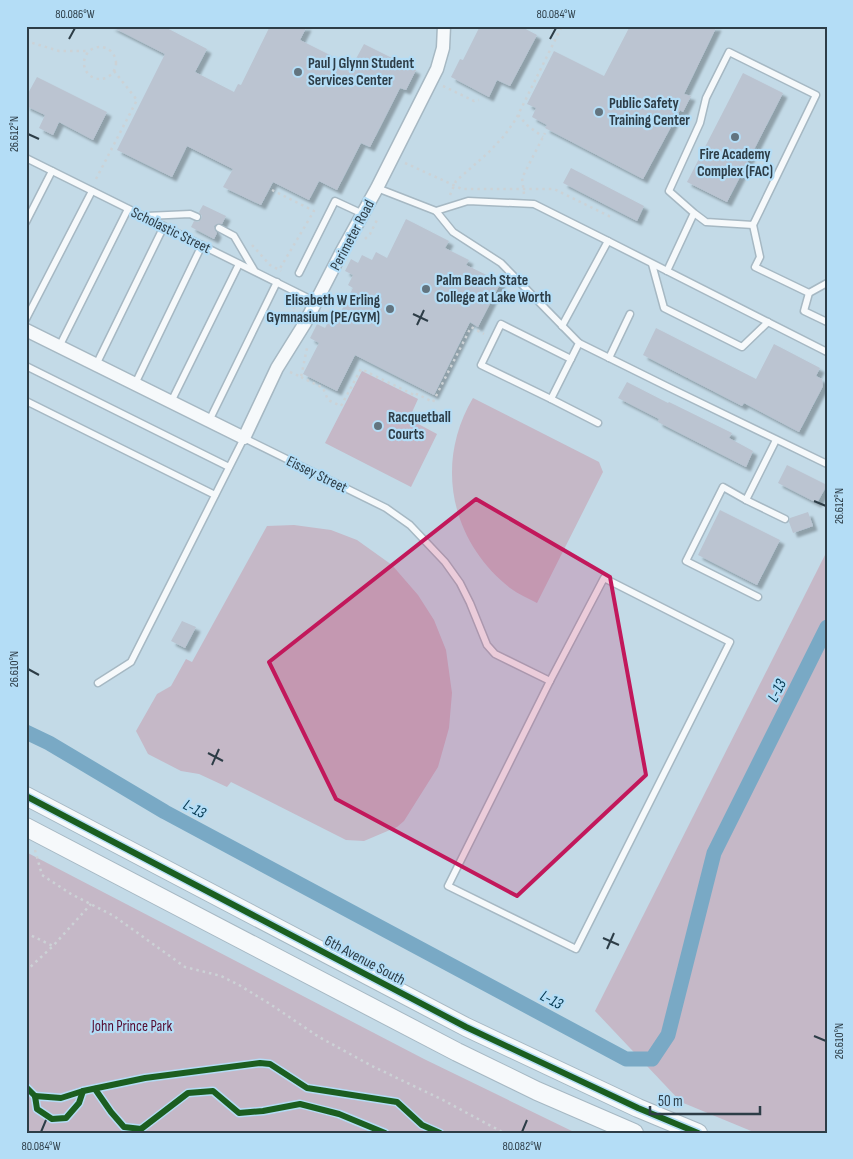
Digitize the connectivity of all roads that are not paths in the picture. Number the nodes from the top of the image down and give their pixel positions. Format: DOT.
graph roads {
  1 [pos="444,26"];
  2 [pos="26,158"];
  3 [pos="52,170"];
  4 [pos="377,188"];
  5 [pos="92,191"];
  6 [pos="128,208"];
  7 [pos="436,210"];
  8 [pos="363,214"];
  9 [pos="694,214"];
  10 [pos="143,216"];
  11 [pos="196,217"];
  12 [pos="26,222"];
  13 [pos="753,225"];
  14 [pos="164,226"];
  15 [pos="219,228"];
  16 [pos="608,240"];
  17 [pos="202,245"];
  18 [pos="239,264"];
  19 [pos="652,264"];
  20 [pos="255,271"];
  21 [pos="667,271"];
  22 [pos="299,273"];
  23 [pos="277,282"];
  24 [pos="827,283"];
  25 [pos="810,293"];
  26 [pos="316,302"];
  27 [pos="630,314"];
  28 [pos="26,319"];
  29 [pos="768,322"];
  30 [pos="827,322"];
  31 [pos="562,326"];
  32 [pos="26,330"];
  33 [pos="579,342"];
  34 [pos="59,346"];
  35 [pos="827,352"];
  36 [pos="609,358"];
  37 [pos="571,359"];
  38 [pos="96,365"];
  39 [pos="26,366"];
  40 [pos="135,384"];
  41 [pos="550,399"];
  42 [pos="26,401"];
  43 [pos="171,402"];
  44 [pos="209,421"];
  45 [pos="598,423"];
  46 [pos="244,438"];
  47 [pos="776,440"];
  48 [pos="827,464"];
  49 [pos="229,468"];
  50 [pos="215,495"];
  51 [pos="746,500"];
  52 [pos="785,519"];
  53 [pos="758,597"];
  54 [pos="550,681"];
  55 [pos="98,683"];
  56 [pos="26,796"];
  57 [pos="26,827"];
  58 [pos="634,1133"];
  59 [pos="698,1133"];
  1 -- 4 [label="street, Perimeter Road"];
  2 -- 3 [label="lane, Scholastic Street"];
  3 -- 5 [label="lane, Scholastic Street"];
  3 -- 12 [label="lane"];
  4 -- 7 [label="lane"];
  4 -- 8 [label="street, Perimeter Road"];
  5 -- 6 [label="lane, Scholastic Street"];
  5 -- 28 [label="lane"];
  6 -- 10 [label="lane, Scholastic Street"];
  6 -- 34 [label="lane"];
  7 -- 16 [label="lane"];
  7 -- 31 [label="lane"];
  8 -- 22 [label="lane"];
  8 -- 26 [label="street, Perimeter Road"];
  9 -- 13 [label="lane"];
  9 -- 13 [label="lane"];
  9 -- 21 [label="lane"];
  10 -- 11 [label="lane"];
  10 -- 14 [label="lane, Scholastic Street"];
  13 -- 25 [label="lane"];
  14 -- 17 [label="lane, Scholastic Street"];
  14 -- 38 [label="lane"];
  15 -- 20 [label="lane"];
  16 -- 19 [label="lane"];
  16 -- 31 [label="lane"];
  17 -- 18 [label="lane, Scholastic Street"];
  17 -- 40 [label="lane"];
  18 -- 20 [label="lane, Scholastic Street"];
  18 -- 43 [label="lane"];
  19 -- 21 [label="lane"];
  19 -- 29 [label="lane"];
  20 -- 23 [label="lane, Scholastic Street"];
  21 -- 29 [label="lane"];
  23 -- 26 [label="lane, Scholastic Street"];
  23 -- 44 [label="lane"];
  24 -- 25 [label="lane"];
  25 -- 30 [label="lane"];
  26 -- 46 [label="street, Perimeter Road"];
  27 -- 36 [label="lane"];
  29 -- 35 [label="lane"];
  31 -- 33 [label="lane"];
  32 -- 34 [label="street, Eissey Street"];
  33 -- 36 [label="lane"];
  33 -- 37 [label="lane"];
  34 -- 38 [label="street, Eissey Street"];
  36 -- 47 [label="lane"];
  37 -- 41 [label="lane"];
  37 -- 41 [label="lane"];
  38 -- 40 [label="street, Eissey Street"];
  39 -- 49 [label="lane"];
  40 -- 43 [label="street, Eissey Street"];
  41 -- 45 [label="lane"];
  42 -- 50 [label="lane"];
  43 -- 44 [label="street, Eissey Street"];
  44 -- 46 [label="street, Eissey Street"];
  46 -- 49 [label="lane"];
  46 -- 54 [label="lane, Eissey Street"];
  47 -- 48 [label="lane"];
  47 -- 51 [label="lane"];
  49 -- 50 [label="lane"];
  50 -- 55 [label="lane"];
  51 -- 52 [label="lane"];
  51 -- 53 [label="lane"];
  54 -- 54 [label="lane"];
  56 -- 59 [label="street, 6th Avenue South"];
  57 -- 58 [label="street"];
}
